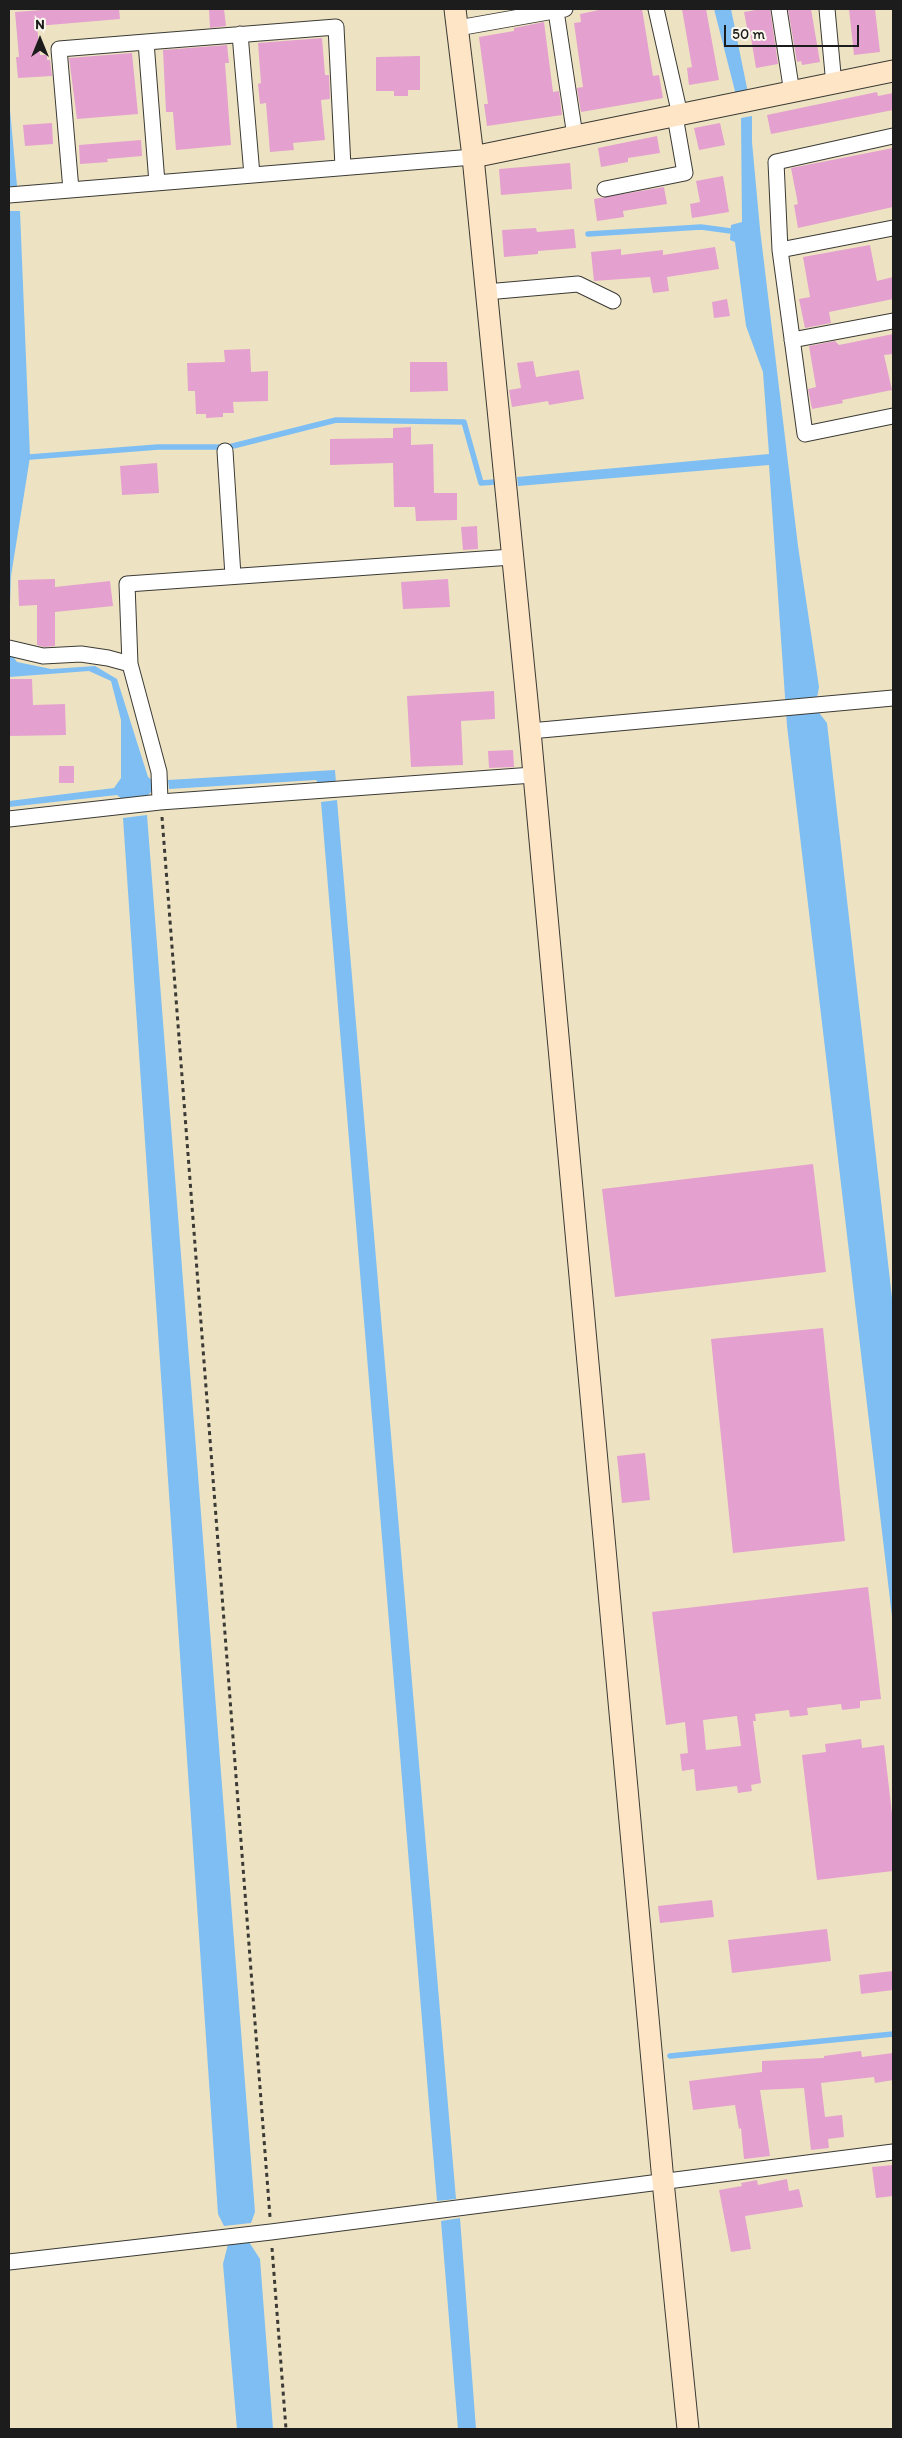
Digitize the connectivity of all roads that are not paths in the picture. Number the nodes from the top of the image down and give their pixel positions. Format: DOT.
graph roads {
  1 [pos="656,9"];
  2 [pos="779,9"];
  3 [pos="827,9"];
  4 [pos="562,10"];
  5 [pos="456,18"];
  6 [pos="240,34"];
  7 [pos="146,42"];
  8 [pos="893,71"];
  9 [pos="834,85"];
  10 [pos="792,93"];
  11 [pos="678,116"];
  12 [pos="575,136"];
  13 [pos="893,136"];
  14 [pos="473,156"];
  15 [pos="343,167"];
  16 [pos="252,175"];
  17 [pos="157,182"];
  18 [pos="605,189"];
  19 [pos="71,190"];
  20 [pos="9,195"];
  21 [pos="893,228"];
  22 [pos="780,250"];
  23 [pos="486,292"];
  24 [pos="612,301"];
  25 [pos="893,321"];
  26 [pos="792,340"];
  27 [pos="893,416"];
  28 [pos="225,452"];
  29 [pos="512,557"];
  30 [pos="233,576"];
  31 [pos="9,648"];
  32 [pos="130,664"];
  33 [pos="893,698"];
  34 [pos="530,731"];
  35 [pos="533,775"];
  36 [pos="160,802"];
  37 [pos="9,819"];
  38 [pos="893,2152"];
  39 [pos="663,2181"];
  40 [pos="9,2262"];
  41 [pos="688,2429"];
  1 -- 11 [label="street"];
  2 -- 10 [label="street"];
  3 -- 9 [label="street"];
  4 -- 5 [label="street"];
  4 -- 12 [label="street"];
  5 -- 14 [label="street"];
  6 -- 7 [label="street"];
  6 -- 15 [label="street"];
  6 -- 16 [label="street"];
  7 -- 17 [label="street"];
  7 -- 19 [label="street"];
  8 -- 9 [label="street"];
  9 -- 10 [label="street"];
  10 -- 11 [label="street"];
  11 -- 12 [label="street"];
  11 -- 18 [label="street"];
  12 -- 14 [label="street"];
  13 -- 22 [label="street"];
  14 -- 15 [label="street"];
  14 -- 23 [label="street"];
  15 -- 16 [label="street"];
  16 -- 17 [label="street"];
  17 -- 19 [label="street"];
  19 -- 20 [label="street"];
  21 -- 22 [label="street"];
  22 -- 26 [label="street"];
  23 -- 24 [label="street"];
  23 -- 29 [label="street"];
  25 -- 26 [label="street"];
  26 -- 27 [label="street"];
  28 -- 30 [label="street"];
  29 -- 30 [label="street"];
  29 -- 34 [label="street"];
  30 -- 32 [label="street"];
  31 -- 32 [label="street"];
  32 -- 36 [label="street"];
  33 -- 34 [label="street"];
  34 -- 35 [label="street"];
  35 -- 36 [label="street"];
  35 -- 39 [label="street"];
  36 -- 37 [label="street"];
  38 -- 39 [label="street"];
  39 -- 40 [label="street"];
  39 -- 41 [label="street"];
}
